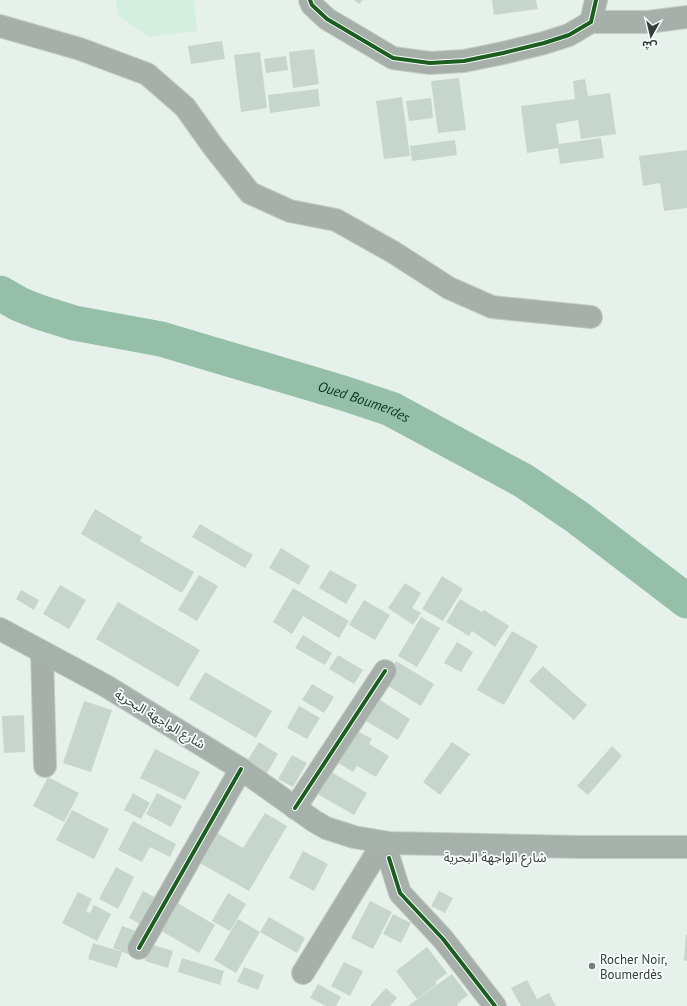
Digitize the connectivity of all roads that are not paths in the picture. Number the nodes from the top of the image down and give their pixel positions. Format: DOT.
graph roads {
  1 [pos="310,0"];
  2 [pos="596,0"];
  3 [pos="687,17"];
  4 [pos="591,22"];
  5 [pos="0,26"];
  6 [pos="591,317"];
  7 [pos="0,629"];
  8 [pos="42,652"];
  9 [pos="385,670"];
  10 [pos="45,766"];
  11 [pos="242,768"];
  12 [pos="295,808"];
  13 [pos="314,821"];
  14 [pos="687,847"];
  15 [pos="382,857"];
  16 [pos="687,857"];
  17 [pos="139,948"];
  18 [pos="303,973"];
  19 [pos="495,1006"];
  1 -- 4 [label="street"];
  2 -- 4 [label="street"];
  3 -- 4 [label="street"];
  5 -- 6 [label="street"];
  7 -- 8 [label="main road, شارع الواجهة البحرية"];
  8 -- 10 [label="street"];
  8 -- 11 [label="main road, شارع الواجهة البحرية"];
  9 -- 12 [label="street"];
  11 -- 12 [label="main road, شارع الواجهة البحرية"];
  11 -- 17 [label="street"];
  12 -- 13 [label="main road, شارع الواجهة البحرية"];
  13 -- 14 [label="main road, شارع الواجهة البحرية"];
  13 -- 15 [label="main road, شارع الواجهة البحرية"];
  15 -- 16 [label="main road, شارع الواجهة البحرية"];
  15 -- 18 [label="street"];
  15 -- 19 [label="street"];
}
